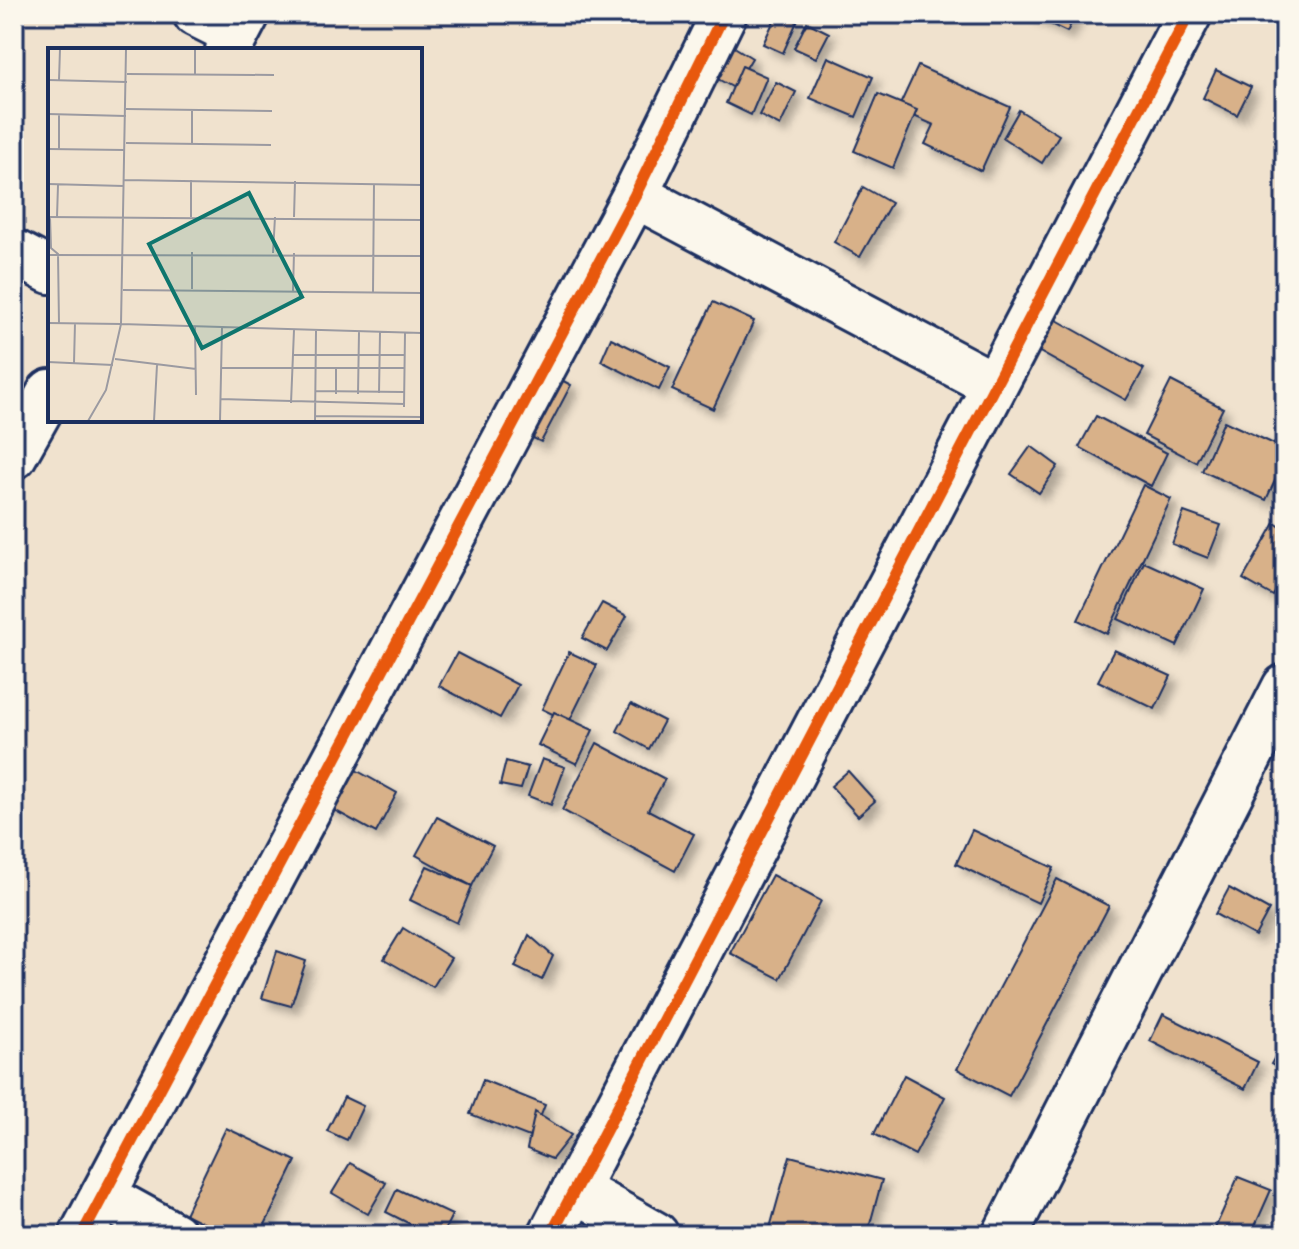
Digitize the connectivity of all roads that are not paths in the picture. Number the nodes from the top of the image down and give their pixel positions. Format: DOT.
graph roads {
  1 [pos="196,14"];
  2 [pos="724,14"];
  3 [pos="1189,14"];
  4 [pos="237,33"];
  5 [pos="635,195"];
  6 [pos="14,252"];
  7 [pos="48,270"];
  8 [pos="994,385"];
  9 [pos="48,396"];
  10 [pos="14,456"];
  11 [pos="1285,687"];
  12 [pos="575,1189"];
  13 [pos="103,1196"];
  14 [pos="82,1235"];
  15 [pos="174,1235"];
  16 [pos="551,1235"];
  17 [pos="656,1235"];
  18 [pos="1005,1235"];
  1 -- 4 [label="street"];
  2 -- 5 [label="street"];
  3 -- 8 [label="street"];
  5 -- 8 [label="street"];
  5 -- 13 [label="street"];
  6 -- 7 [label="street"];
  8 -- 12 [label="street"];
  9 -- 10 [label="street"];
  11 -- 18 [label="street"];
  12 -- 16 [label="street"];
  12 -- 17 [label="street"];
  13 -- 14 [label="street"];
  13 -- 15 [label="street"];
}
